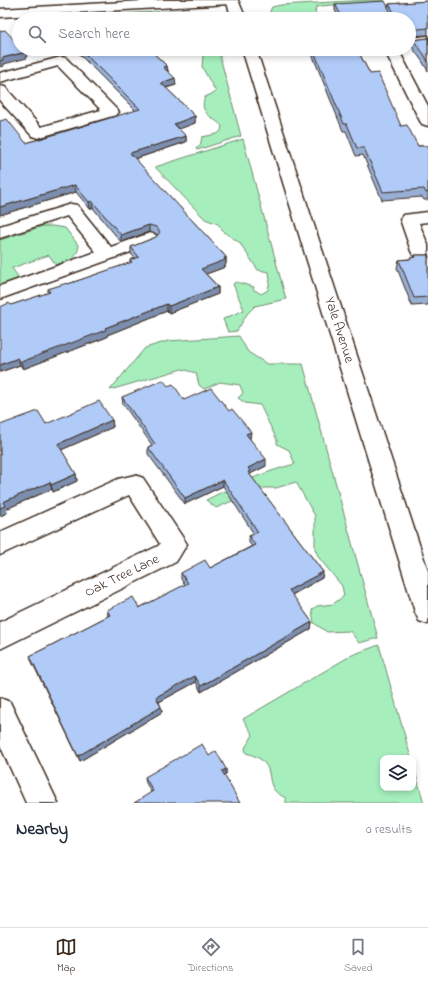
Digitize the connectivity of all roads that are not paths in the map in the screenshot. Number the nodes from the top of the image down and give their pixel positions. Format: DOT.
graph roads {
  1 [pos="33,0"];
  2 [pos="231,0"];
  3 [pos="0,2"];
  4 [pos="12,12"];
  5 [pos="18,12"];
  6 [pos="236,12"];
  7 [pos="0,13"];
  8 [pos="428,40"];
  9 [pos="416,41"];
  10 [pos="251,56"];
  11 [pos="395,56"];
  12 [pos="0,78"];
  13 [pos="1,95"];
  14 [pos="428,121"];
  15 [pos="428,217"];
  16 [pos="0,232"];
  17 [pos="150,239"];
  18 [pos="428,251"];
  19 [pos="108,255"];
  20 [pos="0,293"];
  21 [pos="0,544"];
  22 [pos="428,612"];
  23 [pos="0,636"];
  24 [pos="0,712"];
  25 [pos="42,803"];
  1 -- 3 [label="street"];
  2 -- 5 [label="street"];
  2 -- 6 [label="street"];
  4 -- 7 [label="street"];
  8 -- 9 [label="street"];
  10 -- 22 [label="street, Yale Avenue"];
  11 -- 14 [label="street"];
  12 -- 13 [label="street"];
  15 -- 18 [label="street"];
  16 -- 19 [label="street"];
  17 -- 19 [label="street"];
  19 -- 20 [label="street"];
  21 -- 23 [label="street, Oak Tree Lane"];
  24 -- 25 [label="street"];
}
